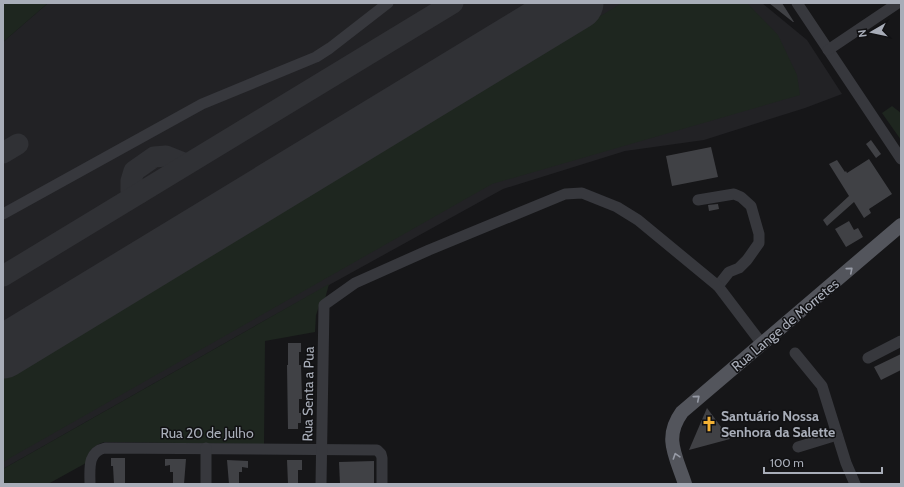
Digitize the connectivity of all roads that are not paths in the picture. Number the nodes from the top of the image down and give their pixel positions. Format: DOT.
graph roads {
  1 [pos="388,3"];
  2 [pos="796,3"];
  3 [pos="898,3"];
  4 [pos="828,50"];
  5 [pos="901,159"];
  6 [pos="698,200"];
  7 [pos="3,214"];
  8 [pos="901,226"];
  9 [pos="718,286"];
  10 [pos="901,342"];
  11 [pos="762,344"];
  12 [pos="795,353"];
  13 [pos="868,358"];
  14 [pos="837,436"];
  15 [pos="798,447"];
  16 [pos="206,448"];
  17 [pos="322,449"];
  18 [pos="90,484"];
  19 [pos="206,484"];
  20 [pos="321,484"];
  21 [pos="382,484"];
  22 [pos="685,484"];
  23 [pos="855,484"];
  1 -- 7 [label="street"];
  2 -- 4 [label="street"];
  3 -- 4 [label="street"];
  4 -- 5 [label="street"];
  6 -- 9 [label="street"];
  11 -- 8 [label="main road, Rua Lange de Morretes, one-way"];
  9 -- 11 [label="street"];
  9 -- 17 [label="street, Rua Senta a Pua"];
  10 -- 13 [label="street"];
  22 -- 11 [label="main road, Rua Lange de Morretes, one-way"];
  12 -- 14 [label="street"];
  14 -- 15 [label="street"];
  14 -- 23 [label="street"];
  16 -- 17 [label="street, Rua 20 de Julho"];
  16 -- 18 [label="street, Rua 20 de Julho"];
  16 -- 19 [label="street"];
  17 -- 20 [label="street, Rua Senta a Pua"];
  17 -- 21 [label="street, Rua 20 de Julho"];
}
